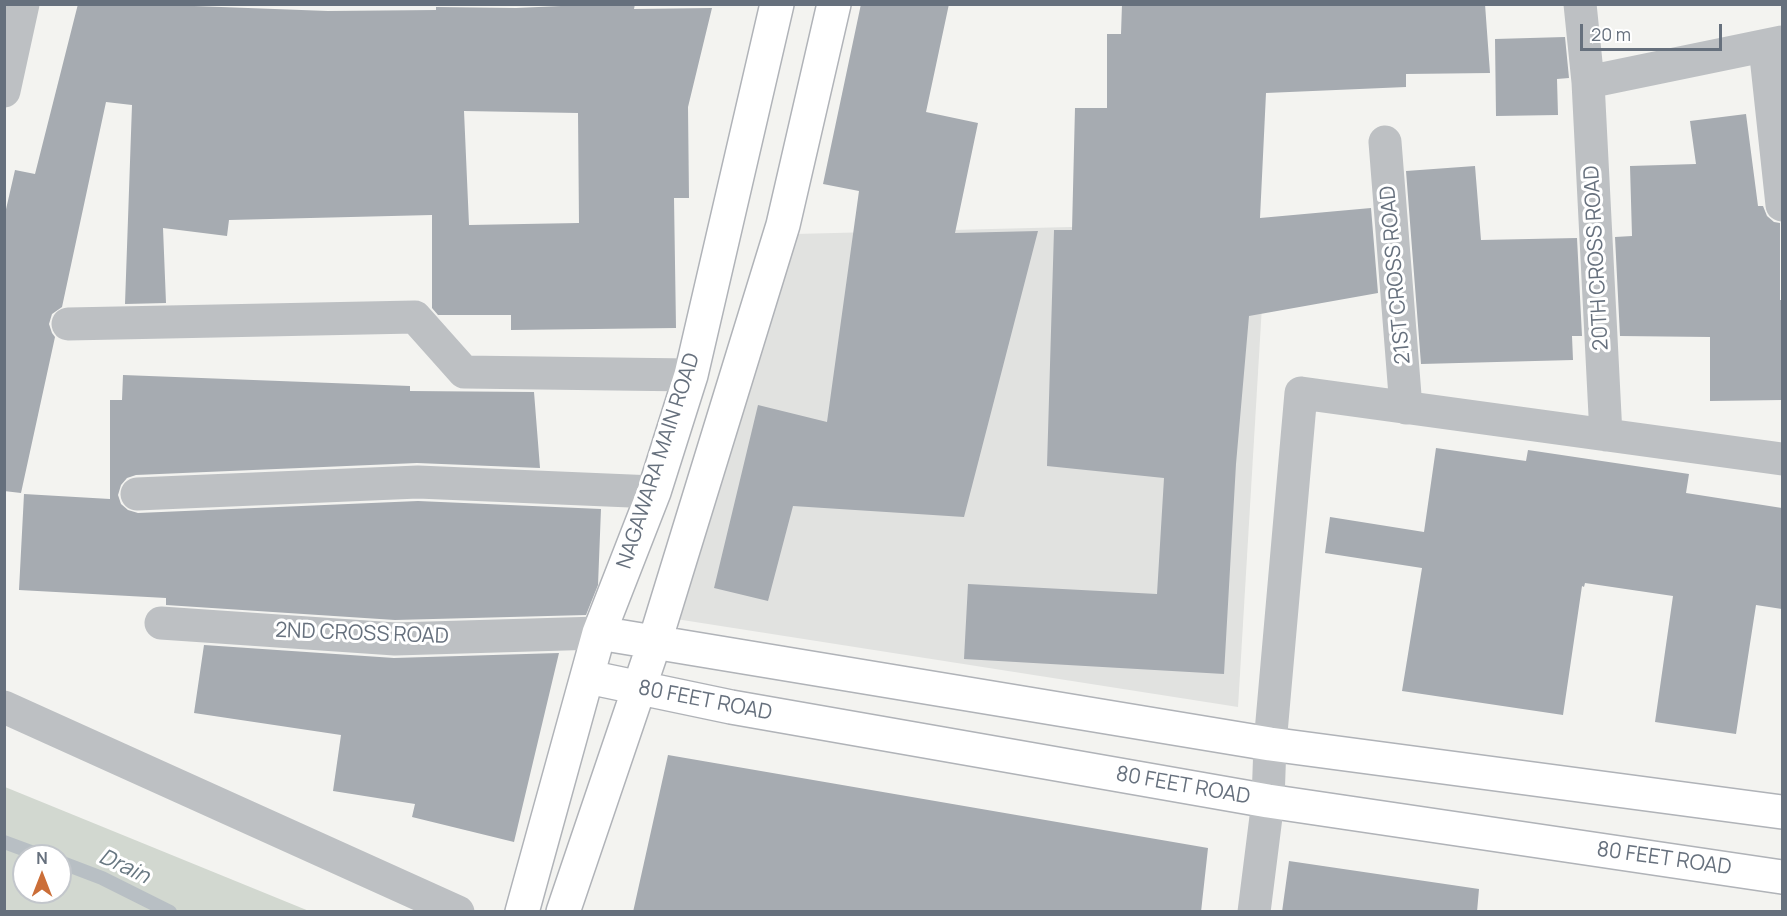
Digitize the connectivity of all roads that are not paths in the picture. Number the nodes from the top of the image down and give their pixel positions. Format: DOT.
graph roads {
  1 [pos="23,4"];
  2 [pos="777,4"];
  3 [pos="834,4"];
  4 [pos="1580,4"];
  5 [pos="1774,44"];
  6 [pos="1588,82"];
  7 [pos="4,91"];
  8 [pos="1385,142"];
  9 [pos="1782,205"];
  10 [pos="68,324"];
  11 [pos="691,375"];
  12 [pos="1406,408"];
  13 [pos="1606,435"];
  14 [pos="1782,459"];
  15 [pos="654,492"];
  16 [pos="137,494"];
  17 [pos="161,623"];
  18 [pos="599,633"];
  19 [pos="655,641"];
  20 [pos="588,677"];
  21 [pos="640,689"];
  22 [pos="4,707"];
  23 [pos="1270,744"];
  24 [pos="1268,801"];
  25 [pos="1782,812"];
  26 [pos="1782,877"];
  27 [pos="458,912"];
  28 [pos="522,912"];
  29 [pos="563,912"];
  30 [pos="1254,912"];
  1 -- 7 [label="street"];
  2 -- 11 [label="main road, NAGAWARA MAIN ROAD"];
  3 -- 19 [label="main road"];
  4 -- 6 [label="street, 20TH CROSS ROAD"];
  5 -- 6 [label="street"];
  5 -- 9 [label="street"];
  6 -- 13 [label="street, 20TH CROSS ROAD"];
  8 -- 12 [label="street, 21ST CROSS ROAD"];
  10 -- 11 [label="street"];
  11 -- 15 [label="main road, NAGAWARA MAIN ROAD"];
  12 -- 13 [label="street"];
  12 -- 23 [label="street"];
  13 -- 14 [label="street"];
  15 -- 16 [label="street"];
  15 -- 18 [label="main road, NAGAWARA MAIN ROAD"];
  17 -- 18 [label="street, 2ND CROSS ROAD"];
  18 -- 19 [label="main road"];
  18 -- 20 [label="main road, NAGAWARA MAIN ROAD"];
  19 -- 21 [label="main road"];
  19 -- 23 [label="main road"];
  20 -- 21 [label="main road, 80 FEET ROAD"];
  20 -- 28 [label="main road, NAGAWARA MAIN ROAD"];
  21 -- 24 [label="main road, 80 FEET ROAD"];
  21 -- 29 [label="main road"];
  22 -- 27 [label="street"];
  23 -- 24 [label="street"];
  23 -- 25 [label="main road"];
  24 -- 26 [label="main road, 80 FEET ROAD"];
  24 -- 30 [label="street"];
}
